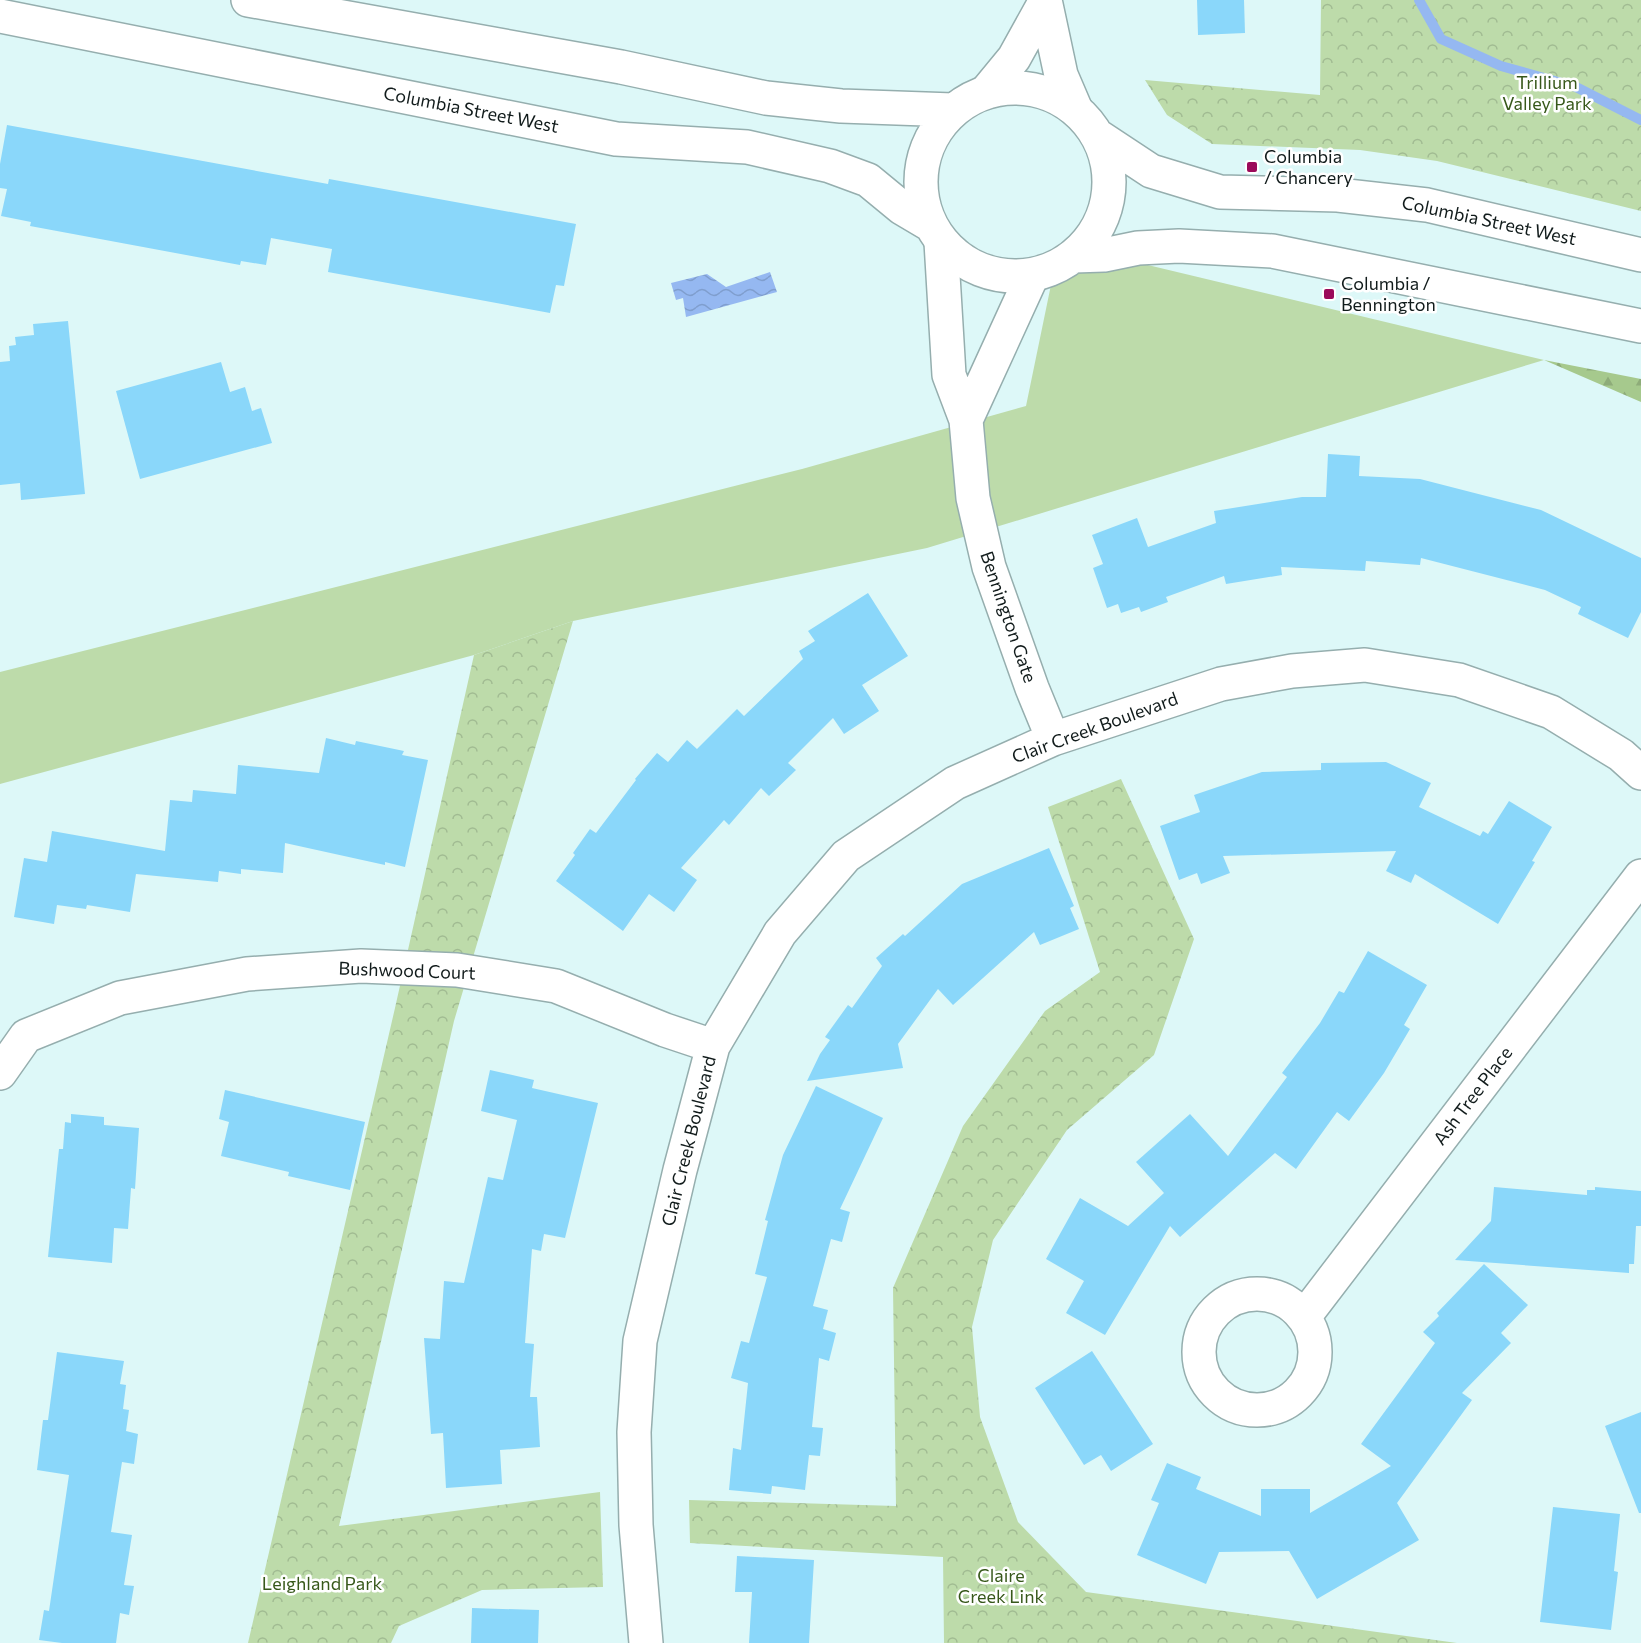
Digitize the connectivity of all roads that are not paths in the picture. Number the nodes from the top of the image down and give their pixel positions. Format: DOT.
graph roads {
  1 [pos="248,0"];
  2 [pos="1045,1"];
  3 [pos="0,16"];
  4 [pos="986,92"];
  5 [pos="953,110"];
  6 [pos="1076,110"];
  7 [pos="1098,136"];
  8 [pos="935,233"];
  9 [pos="1641,255"];
  10 [pos="1074,256"];
  11 [pos="1032,276"];
  12 [pos="1641,326"];
  13 [pos="966,420"];
  14 [pos="1053,739"];
  15 [pos="1641,773"];
  16 [pos="1641,876"];
  17 [pos="13,1037"];
  18 [pos="713,1046"];
  19 [pos="0,1073"];
  20 [pos="1304,1317"];
  21 [pos="646,1643"];
  1 -- 5 [label="street"];
  2 -- 4 [label="street"];
  2 -- 6 [label="street"];
  3 -- 8 [label="street, Columbia Street West"];
  4 -- 5 [label="street"];
  4 -- 6 [label="street"];
  5 -- 8 [label="street"];
  6 -- 7 [label="street"];
  7 -- 9 [label="street, Columbia Street West"];
  7 -- 10 [label="street"];
  8 -- 11 [label="street"];
  8 -- 13 [label="street, Bennington Gate"];
  10 -- 11 [label="street"];
  10 -- 12 [label="street"];
  11 -- 13 [label="street, Bennington Gate"];
  13 -- 14 [label="street, Bennington Gate"];
  14 -- 15 [label="street, Clair Creek Boulevard"];
  14 -- 18 [label="street, Clair Creek Boulevard"];
  16 -- 20 [label="street, Ash Tree Place"];
  17 -- 18 [label="street, Bushwood Court"];
  17 -- 19 [label="street, Bushwood Court"];
  18 -- 21 [label="street, Clair Creek Boulevard"];
}
